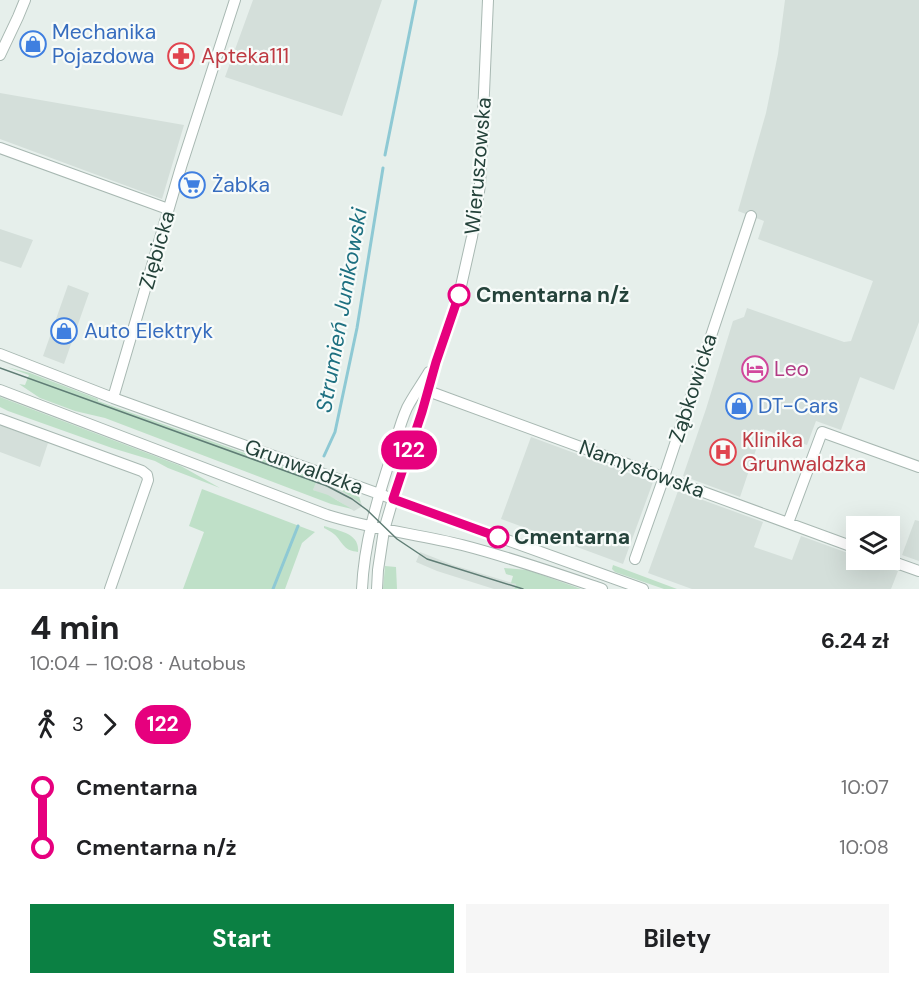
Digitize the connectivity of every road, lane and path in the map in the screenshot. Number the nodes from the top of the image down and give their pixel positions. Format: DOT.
graph roads {
  1 [pos="25,0"];
  2 [pos="235,0"];
  3 [pos="488,0"];
  4 [pos="0,55"];
  5 [pos="0,148"];
  6 [pos="168,209"];
  7 [pos="751,216"];
  8 [pos="0,354"];
  9 [pos="436,362"];
  10 [pos="0,390"];
  11 [pos="428,391"];
  12 [pos="113,398"];
  13 [pos="0,419"];
  14 [pos="919,467"];
  15 [pos="664,477"];
  16 [pos="380,494"];
  17 [pos="393,499"];
  18 [pos="788,523"];
  19 [pos="371,527"];
  20 [pos="384,530"];
  21 [pos="846,544"];
  22 [pos="635,559"];
  23 [pos="900,564"];
  24 [pos="919,571"];
  25 [pos="110,589"];
  26 [pos="362,589"];
  27 [pos="376,589"];
  28 [pos="602,589"];
  29 [pos="643,589"];
  1 -- 4 [label="street"];
  2 -- 6 [label="street, Ziębicka"];
  3 -- 9 [label="street, Wieruszowska"];
  5 -- 6 [label="street"];
  6 -- 12 [label="street, Ziębicka"];
  7 -- 15 [label="street, Ząbkowicka"];
  8 -- 12 [label="street, Grunwaldzka"];
  9 -- 11 [label="street, Wieruszowska"];
  9 -- 16 [label="street, Wieruszowska"];
  10 -- 19 [label="street, Grunwaldzka"];
  11 -- 15 [label="street, Namysłowska"];
  11 -- 17 [label="street, Wieruszowska"];
  12 -- 16 [label="street, Grunwaldzka"];
  13 -- 25 [label="street"];
  14 -- 18 [label="street"];
  15 -- 18 [label="street, Namysłowska"];
  15 -- 22 [label="street, Ząbkowicka"];
  16 -- 17 [label="street, Grunwaldzka"];
  16 -- 19 [label="street"];
  17 -- 20 [label="street, Wieruszowska"];
  17 -- 29 [label="street, Grunwaldzka"];
  18 -- 21 [label="street, Namysłowska"];
  19 -- 20 [label="street, Grunwaldzka"];
  19 -- 26 [label="street"];
  20 -- 27 [label="street"];
  20 -- 28 [label="street, Grunwaldzka"];
  23 -- 24 [label="street"];
}
